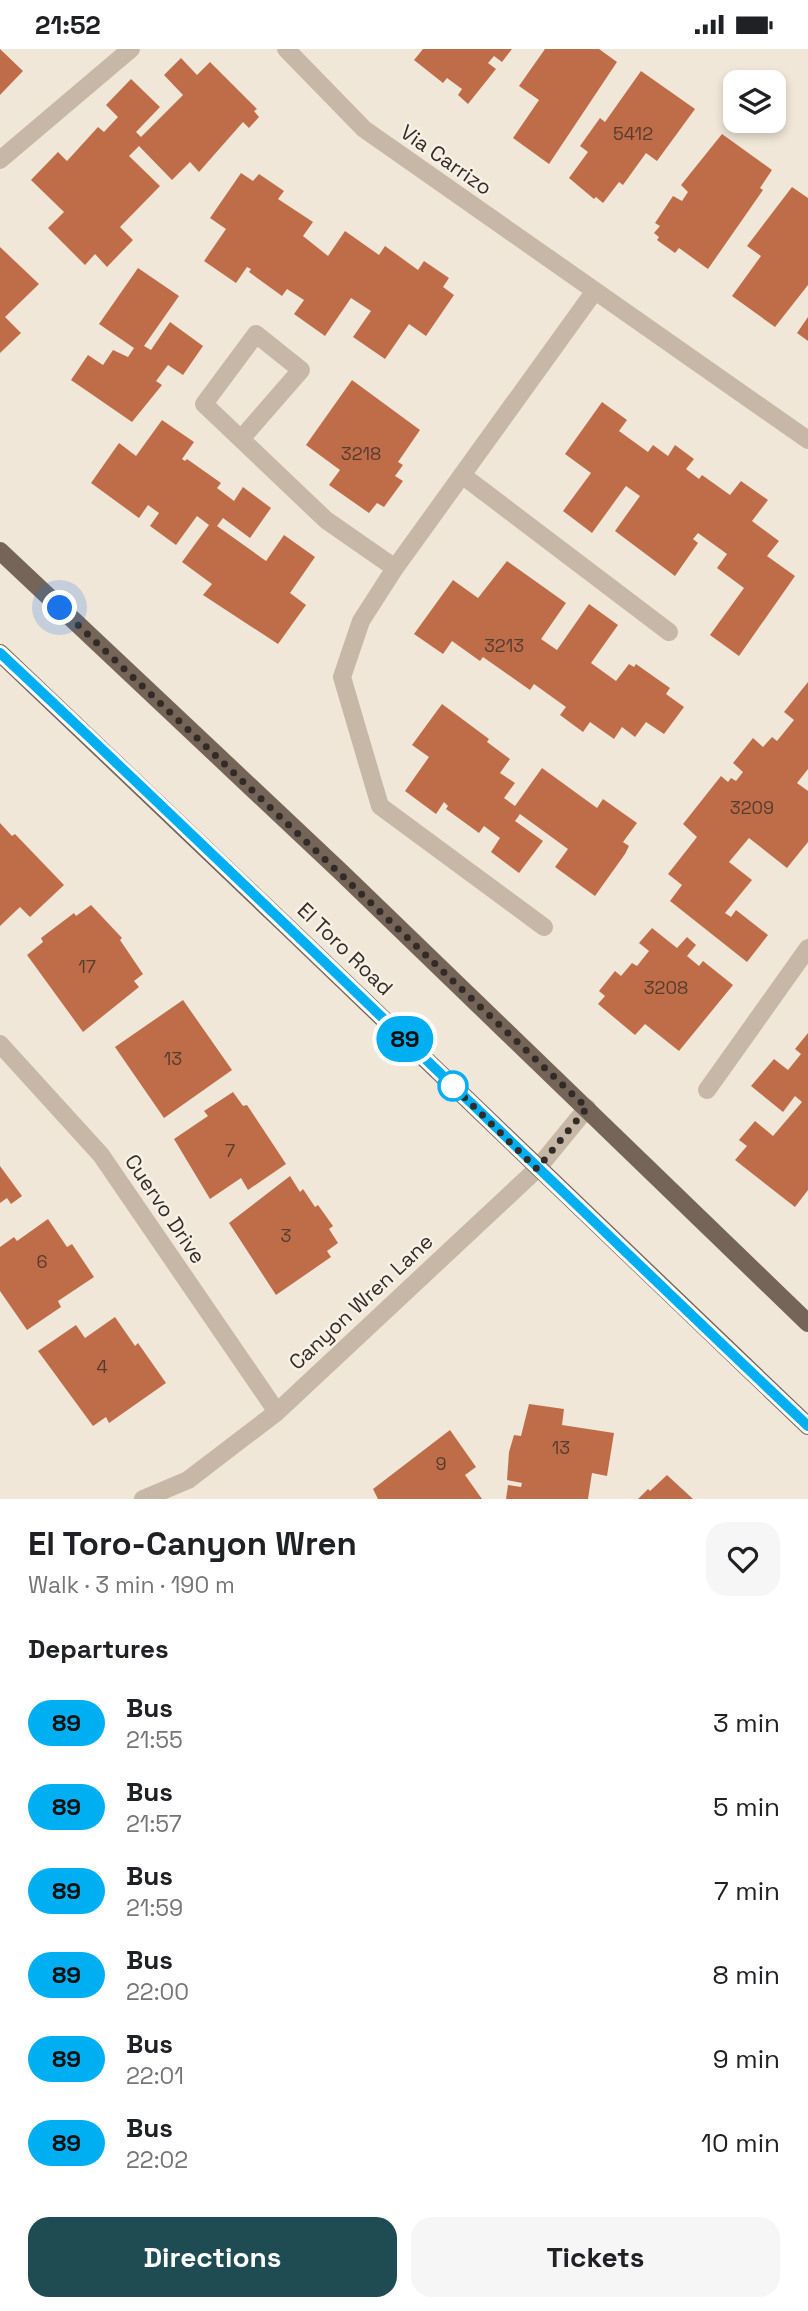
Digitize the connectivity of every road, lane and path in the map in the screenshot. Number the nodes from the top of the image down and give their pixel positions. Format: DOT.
graph roads {
  1 [pos="131,49"];
  2 [pos="286,49"];
  3 [pos="0,160"];
  4 [pos="594,292"];
  5 [pos="241,439"];
  6 [pos="808,440"];
  7 [pos="462,475"];
  8 [pos="0,551"];
  9 [pos="395,568"];
  10 [pos="669,632"];
  11 [pos="0,653"];
  12 [pos="544,927"];
  13 [pos="808,948"];
  14 [pos="0,1044"];
  15 [pos="707,1090"];
  16 [pos="587,1108"];
  17 [pos="537,1169"];
  18 [pos="808,1323"];
  19 [pos="277,1412"];
  20 [pos="808,1426"];
  21 [pos="143,1499"];
  1 -- 3 [label="street"];
  2 -- 4 [label="street, Via Carrizo"];
  4 -- 6 [label="street, Via Carrizo"];
  4 -- 7 [label="street"];
  5 -- 5 [label="street"];
  5 -- 9 [label="street"];
  7 -- 9 [label="street"];
  7 -- 10 [label="street"];
  8 -- 16 [label="main road"];
  9 -- 12 [label="street"];
  11 -- 17 [label="main road, El Toro Road"];
  13 -- 15 [label="street"];
  14 -- 19 [label="street, Cuervo Drive"];
  16 -- 17 [label="street, Canyon Wren Lane"];
  16 -- 18 [label="main road"];
  17 -- 19 [label="street, Canyon Wren Lane"];
  17 -- 20 [label="main road, El Toro Road"];
  19 -- 21 [label="street, Canyon Wren Lane"];
}
